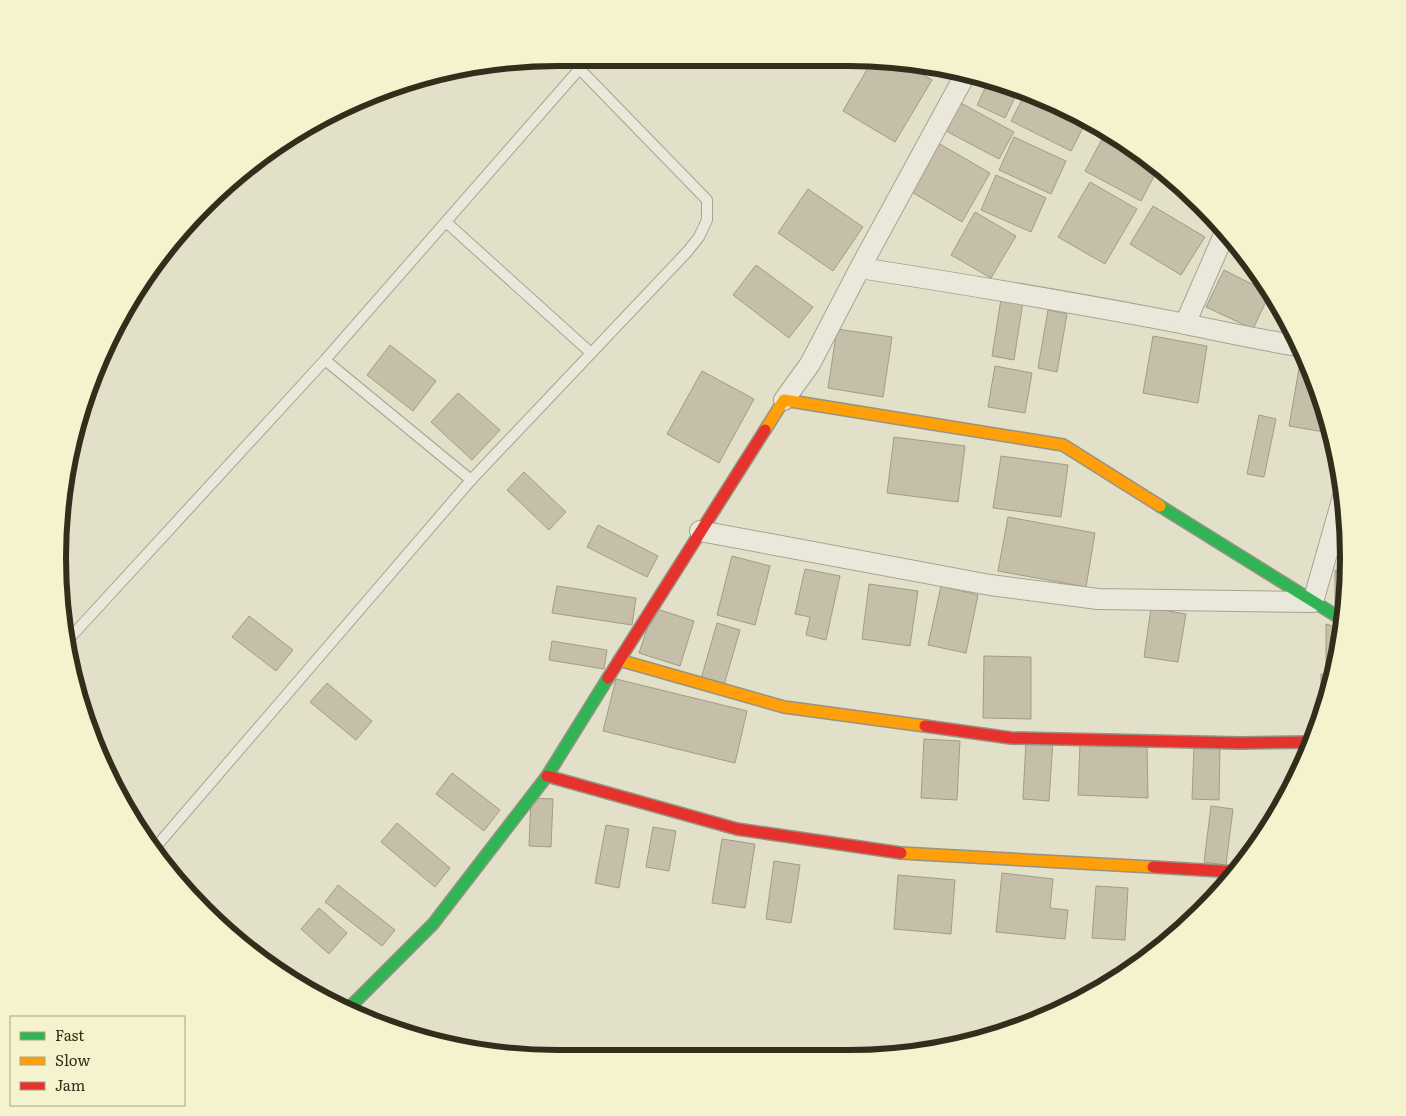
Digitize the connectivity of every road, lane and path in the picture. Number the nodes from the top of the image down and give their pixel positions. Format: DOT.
graph roads {
  1 [pos="580,68"];
  2 [pos="962,80"];
  3 [pos="446,222"];
  4 [pos="1222,239"];
  5 [pos="860,268"];
  6 [pos="1185,324"];
  7 [pos="1291,345"];
  8 [pos="591,353"];
  9 [pos="325,360"];
  10 [pos="784,400"];
  11 [pos="471,480"];
  12 [pos="1338,514"];
  13 [pos="700,530"];
  14 [pos="1313,602"];
  15 [pos="1337,616"];
  16 [pos="72,635"];
  17 [pos="619,660"];
  18 [pos="1304,742"];
  19 [pos="547,776"];
  20 [pos="158,844"];
  21 [pos="1226,871"];
  22 [pos="353,1004"];
  1 -- 3 [label="lane"];
  1 -- 8 [label="lane"];
  2 -- 5 [label="street"];
  3 -- 8 [label="lane"];
  3 -- 9 [label="lane"];
  4 -- 6 [label="street"];
  5 -- 6 [label="street"];
  5 -- 10 [label="street"];
  6 -- 7 [label="street"];
  8 -- 11 [label="lane"];
  9 -- 11 [label="lane"];
  9 -- 16 [label="lane"];
  10 -- 13 [label="street"];
  10 -- 14 [label="street"];
  11 -- 20 [label="lane"];
  12 -- 14 [label="street"];
  13 -- 14 [label="street"];
  13 -- 17 [label="street"];
  14 -- 15 [label="street"];
  17 -- 18 [label="street"];
  17 -- 19 [label="street"];
  19 -- 21 [label="street"];
  19 -- 22 [label="street"];
}
